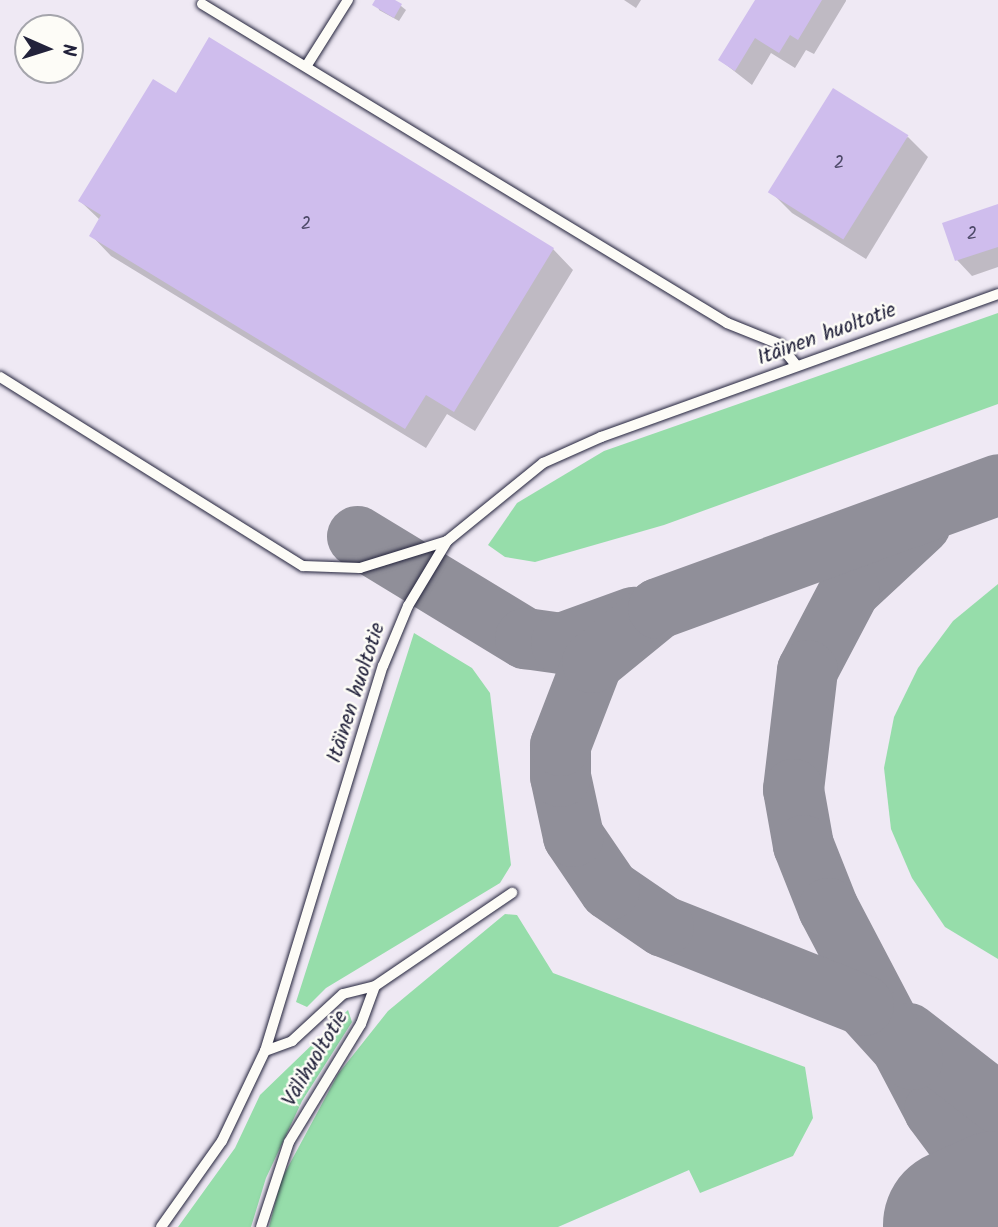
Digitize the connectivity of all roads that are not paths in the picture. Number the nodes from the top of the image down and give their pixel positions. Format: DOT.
graph roads {
  1 [pos="348,0"];
  2 [pos="202,4"];
  3 [pos="307,65"];
  4 [pos="998,294"];
  5 [pos="797,366"];
  6 [pos="0,377"];
  7 [pos="447,541"];
  8 [pos="512,893"];
  9 [pos="375,986"];
  10 [pos="265,1051"];
  11 [pos="161,1227"];
  12 [pos="261,1227"];
  1 -- 3 [label="lane"];
  2 -- 3 [label="lane"];
  3 -- 5 [label="lane"];
  4 -- 5 [label="lane, Itäinen huoltotie"];
  5 -- 7 [label="lane, Itäinen huoltotie"];
  6 -- 7 [label="lane"];
  7 -- 10 [label="lane, Itäinen huoltotie"];
  8 -- 9 [label="lane"];
  9 -- 10 [label="lane"];
  9 -- 12 [label="lane, Välihuoltotie"];
  10 -- 11 [label="lane, Itäinen huoltotie"];
}
